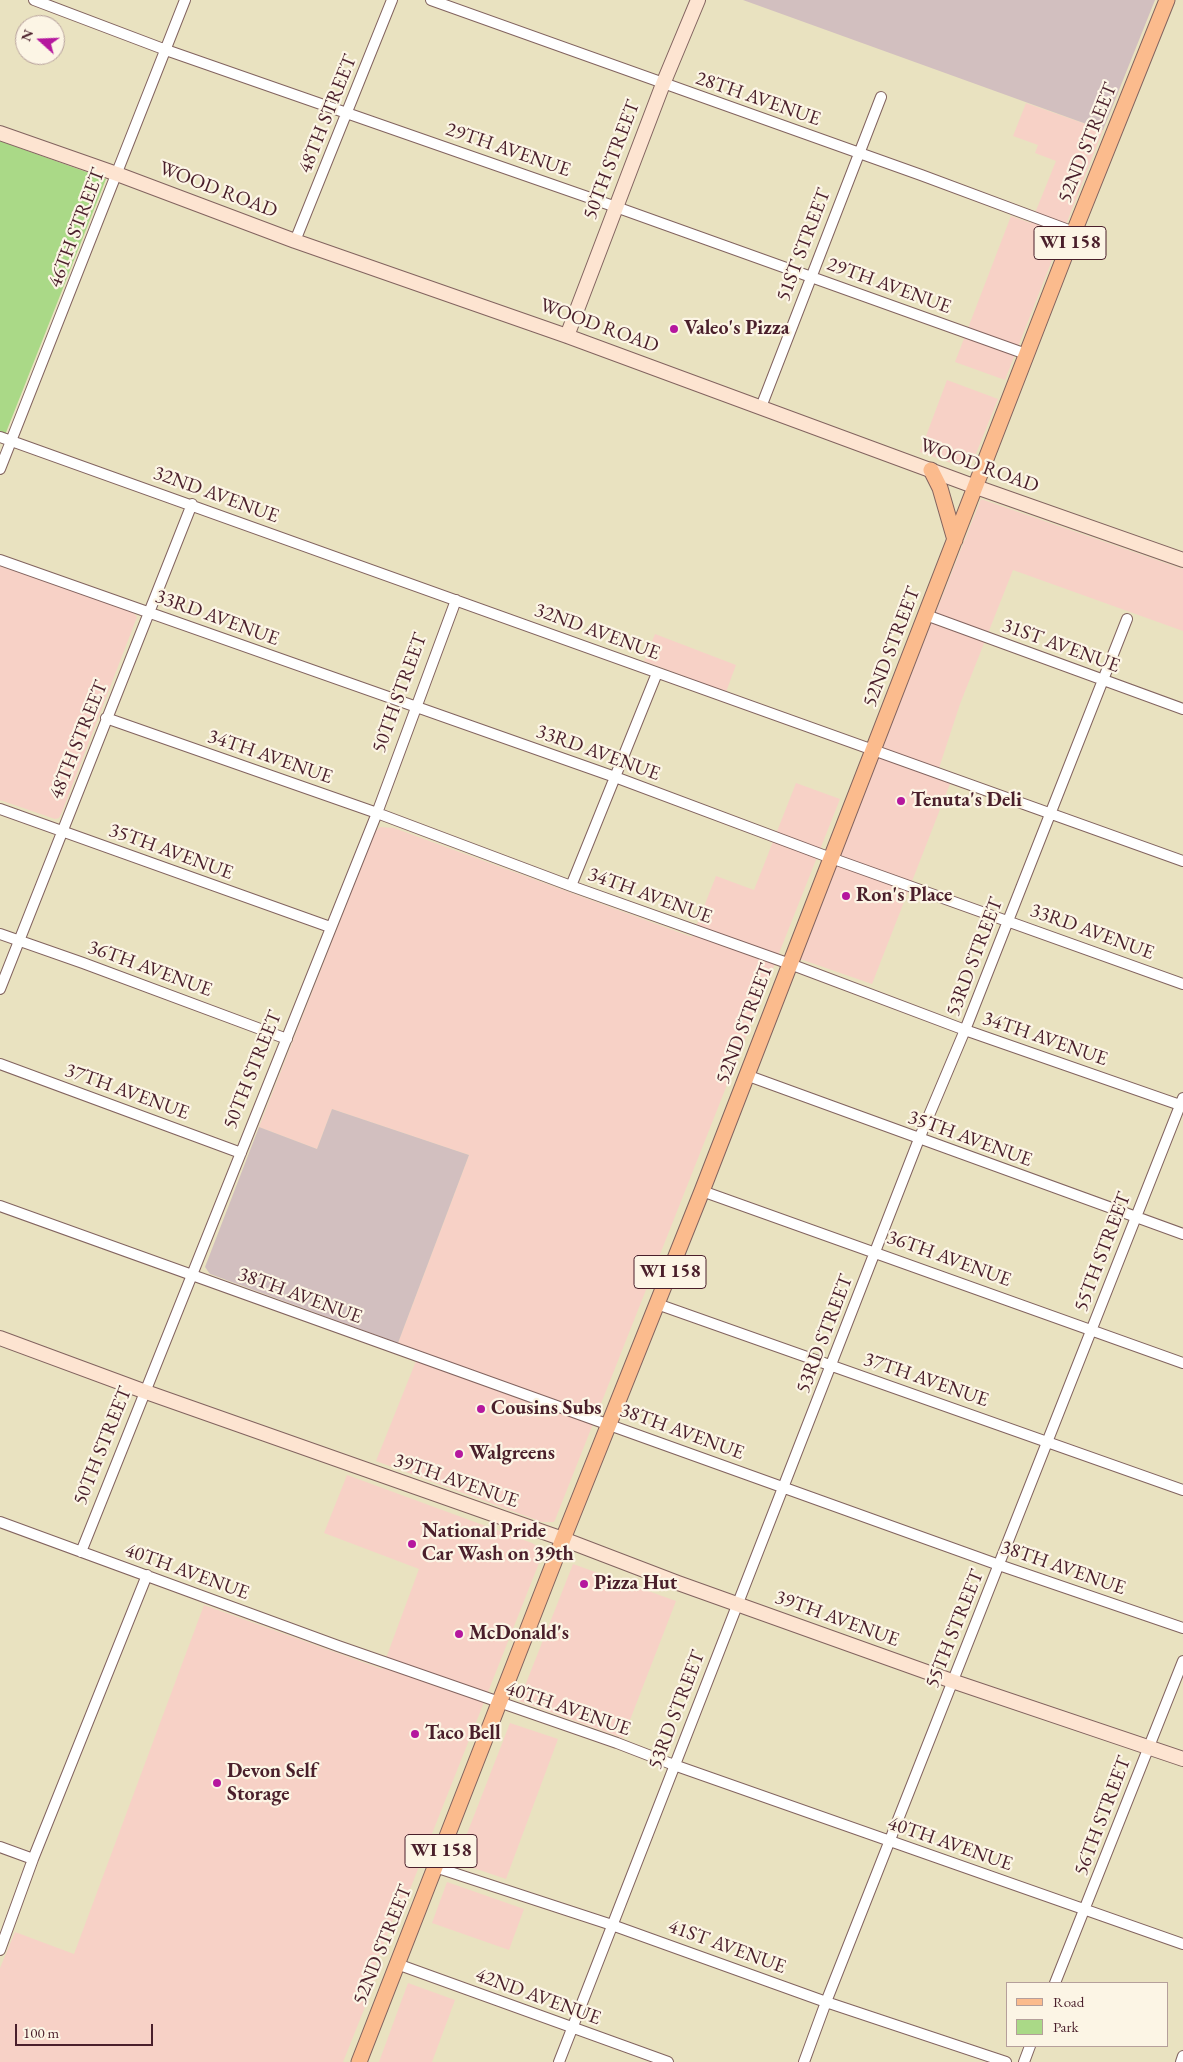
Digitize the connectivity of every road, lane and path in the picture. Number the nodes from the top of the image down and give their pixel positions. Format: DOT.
graph roads {
  1 [pos="34,0"];
  2 [pos="185,0"];
  3 [pos="392,0"];
  4 [pos="431,0"];
  5 [pos="698,0"];
  6 [pos="1167,0"];
  7 [pos="166,50"];
  8 [pos="663,84"];
  9 [pos="881,97"];
  10 [pos="348,113"];
  11 [pos="0,134"];
  12 [pos="860,153"];
  13 [pos="117,174"];
  14 [pos="616,206"];
  15 [pos="1074,232"];
  16 [pos="295,241"];
  17 [pos="811,276"];
  18 [pos="567,336"];
  19 [pos="1026,354"];
  20 [pos="761,406"];
  21 [pos="0,436"];
  22 [pos="11,440"];
  23 [pos="0,469"];
  24 [pos="931,470"];
  25 [pos="976,487"];
  26 [pos="192,504"];
  27 [pos="955,540"];
  28 [pos="0,560"];
  29 [pos="1183,560"];
  30 [pos="456,600"];
  31 [pos="150,612"];
  32 [pos="926,615"];
  33 [pos="1126,618"];
  34 [pos="657,672"];
  35 [pos="1102,680"];
  36 [pos="416,707"];
  37 [pos="1183,709"];
  38 [pos="106,718"];
  39 [pos="873,750"];
  40 [pos="615,777"];
  41 [pos="0,809"];
  42 [pos="1049,812"];
  43 [pos="376,813"];
  44 [pos="62,831"];
  45 [pos="831,858"];
  46 [pos="1183,861"];
  47 [pos="571,886"];
  48 [pos="1007,920"];
  49 [pos="330,927"];
  50 [pos="0,934"];
  51 [pos="18,941"];
  52 [pos="790,964"];
  53 [pos="1183,984"];
  54 [pos="0,989"];
  55 [pos="965,1030"];
  56 [pos="287,1039"];
  57 [pos="0,1064"];
  58 [pos="746,1075"];
  59 [pos="1182,1103"];
  60 [pos="920,1139"];
  61 [pos="241,1153"];
  62 [pos="702,1191"];
  63 [pos="0,1206"];
  64 [pos="1136,1217"];
  65 [pos="1183,1234"];
  66 [pos="876,1252"];
  67 [pos="192,1276"];
  68 [pos="657,1304"];
  69 [pos="1092,1329"];
  70 [pos="0,1338"];
  71 [pos="1183,1363"];
  72 [pos="832,1366"];
  73 [pos="146,1392"];
  74 [pos="609,1424"];
  75 [pos="1048,1442"];
  76 [pos="784,1488"];
  77 [pos="1183,1490"];
  78 [pos="0,1522"];
  79 [pos="563,1539"];
  80 [pos="81,1552"];
  81 [pos="1000,1565"];
  82 [pos="147,1575"];
  83 [pos="738,1604"];
  84 [pos="1183,1628"];
  85 [pos="1183,1661"];
  86 [pos="952,1681"];
  87 [pos="500,1704"];
  88 [pos="1148,1747"];
  89 [pos="1183,1759"];
  90 [pos="674,1765"];
  91 [pos="890,1842"];
  92 [pos="0,1847"];
  93 [pos="33,1859"];
  94 [pos="435,1868"];
  95 [pos="1085,1909"];
  96 [pos="612,1925"];
  97 [pos="1183,1944"];
  98 [pos="0,1950"];
  99 [pos="397,1964"];
  100 [pos="1056,1982"];
  101 [pos="826,2002"];
  102 [pos="572,2029"];
  103 [pos="1030,2047"];
  104 [pos="1183,2056"];
  105 [pos="358,2062"];
  106 [pos="559,2062"];
  107 [pos="668,2062"];
  108 [pos="804,2062"];
  109 [pos="1006,2062"];
  110 [pos="1024,2062"];
  111 [pos="1181,2062"];
  1 -- 7 [label="street, 29TH AVENUE"];
  2 -- 7 [label="street, 46TH STREET"];
  3 -- 10 [label="street, 48TH STREET"];
  4 -- 8 [label="street, 28TH AVENUE"];
  5 -- 8 [label="street, 50TH STREET"];
  6 -- 15 [label="main road, 52ND STREET / WI 158"];
  7 -- 10 [label="street, 29TH AVENUE"];
  7 -- 13 [label="street, 46TH STREET"];
  8 -- 12 [label="street, 28TH AVENUE"];
  8 -- 14 [label="street, 50TH STREET"];
  9 -- 12 [label="street, 51ST STREET"];
  10 -- 14 [label="street, 29TH AVENUE"];
  10 -- 16 [label="street, 48TH STREET"];
  11 -- 13 [label="street, WOOD ROAD"];
  12 -- 15 [label="street, 28TH AVENUE"];
  12 -- 17 [label="street, 51ST STREET"];
  13 -- 16 [label="street, WOOD ROAD"];
  13 -- 22 [label="street, 46TH STREET"];
  14 -- 17 [label="street, 29TH AVENUE"];
  14 -- 18 [label="street, 50TH STREET"];
  15 -- 19 [label="main road, 52ND STREET / WI 158"];
  16 -- 18 [label="street, WOOD ROAD"];
  17 -- 19 [label="street, 29TH AVENUE"];
  17 -- 20 [label="street, 51ST STREET"];
  18 -- 20 [label="street, WOOD ROAD"];
  19 -- 25 [label="main road, 52ND STREET / WI 158"];
  20 -- 24 [label="street, WOOD ROAD"];
  21 -- 22 [label="street, 32ND AVENUE"];
  22 -- 23 [label="street, 46TH STREET"];
  22 -- 26 [label="street, 32ND AVENUE"];
  24 -- 25 [label="street, WOOD ROAD"];
  24 -- 27 [label="main road"];
  25 -- 27 [label="main road, 52ND STREET / WI 158"];
  25 -- 29 [label="street, WOOD ROAD"];
  26 -- 30 [label="street, 32ND AVENUE"];
  26 -- 31 [label="street, 48TH STREET"];
  27 -- 32 [label="main road, 52ND STREET / WI 158"];
  28 -- 31 [label="street, 33RD AVENUE"];
  30 -- 34 [label="street, 32ND AVENUE"];
  30 -- 36 [label="street, 50TH STREET"];
  31 -- 36 [label="street, 33RD AVENUE"];
  31 -- 38 [label="street, 48TH STREET"];
  32 -- 35 [label="street, 31ST AVENUE"];
  32 -- 39 [label="main road, 52ND STREET / WI 158"];
  33 -- 35 [label="street, 53RD STREET"];
  34 -- 39 [label="street, 32ND AVENUE"];
  34 -- 40 [label="street"];
  35 -- 37 [label="street, 31ST AVENUE"];
  35 -- 42 [label="street, 53RD STREET"];
  36 -- 40 [label="street, 33RD AVENUE"];
  36 -- 43 [label="street, 50TH STREET"];
  38 -- 43 [label="street, 34TH AVENUE"];
  38 -- 44 [label="street, 48TH STREET"];
  39 -- 42 [label="street, 32ND AVENUE"];
  39 -- 45 [label="main road, 52ND STREET / WI 158"];
  40 -- 45 [label="street, 33RD AVENUE"];
  40 -- 47 [label="street"];
  41 -- 44 [label="street, 35TH AVENUE"];
  42 -- 46 [label="street, 32ND AVENUE"];
  42 -- 48 [label="street, 53RD STREET"];
  43 -- 47 [label="street, 34TH AVENUE"];
  43 -- 49 [label="street, 50TH STREET"];
  44 -- 49 [label="street, 35TH AVENUE"];
  44 -- 51 [label="street, 48TH STREET"];
  45 -- 48 [label="street, 33RD AVENUE"];
  45 -- 52 [label="main road, 52ND STREET / WI 158"];
  47 -- 52 [label="street, 34TH AVENUE"];
  48 -- 53 [label="street, 33RD AVENUE"];
  48 -- 55 [label="street, 53RD STREET"];
  49 -- 56 [label="street, 50TH STREET"];
  50 -- 51 [label="street, 36TH AVENUE"];
  51 -- 54 [label="street, 48TH STREET"];
  51 -- 56 [label="street, 36TH AVENUE"];
  52 -- 55 [label="street, 34TH AVENUE"];
  52 -- 58 [label="main road, 52ND STREET / WI 158"];
  55 -- 59 [label="street, 34TH AVENUE"];
  55 -- 60 [label="street, 53RD STREET"];
  56 -- 61 [label="street, 50TH STREET"];
  57 -- 61 [label="street, 37TH AVENUE"];
  58 -- 60 [label="street, 35TH AVENUE"];
  58 -- 62 [label="main road, 52ND STREET / WI 158"];
  59 -- 64 [label="street, 55TH STREET"];
  60 -- 64 [label="street, 35TH AVENUE"];
  60 -- 66 [label="street, 53RD STREET"];
  61 -- 67 [label="street, 50TH STREET"];
  62 -- 66 [label="street, 36TH AVENUE"];
  62 -- 68 [label="main road, 52ND STREET / WI 158"];
  63 -- 67 [label="street, 38TH AVENUE"];
  64 -- 65 [label="street, 35TH AVENUE"];
  64 -- 69 [label="street, 55TH STREET"];
  66 -- 69 [label="street, 36TH AVENUE"];
  66 -- 72 [label="street, 53RD STREET"];
  67 -- 73 [label="street, 50TH STREET"];
  67 -- 74 [label="street, 38TH AVENUE"];
  68 -- 72 [label="street, 37TH AVENUE"];
  68 -- 74 [label="main road, 52ND STREET / WI 158"];
  69 -- 71 [label="street, 36TH AVENUE"];
  69 -- 75 [label="street, 55TH STREET"];
  70 -- 73 [label="street, 39TH AVENUE"];
  72 -- 75 [label="street, 37TH AVENUE"];
  72 -- 76 [label="street, 53RD STREET"];
  73 -- 79 [label="street, 39TH AVENUE"];
  73 -- 80 [label="street, 50TH STREET"];
  74 -- 76 [label="street, 38TH AVENUE"];
  74 -- 79 [label="main road, 52ND STREET / WI 158"];
  75 -- 77 [label="street, 37TH AVENUE"];
  75 -- 81 [label="street, 55TH STREET"];
  76 -- 81 [label="street, 38TH AVENUE"];
  76 -- 83 [label="street, 53RD STREET"];
  78 -- 80 [label="street, 40TH AVENUE"];
  79 -- 83 [label="street, 39TH AVENUE"];
  79 -- 87 [label="main road, 52ND STREET / WI 158"];
  80 -- 82 [label="street, 40TH AVENUE"];
  81 -- 84 [label="street, 38TH AVENUE"];
  81 -- 86 [label="street, 55TH STREET"];
  82 -- 87 [label="street, 40TH AVENUE"];
  82 -- 93 [label="street"];
  83 -- 86 [label="street, 39TH AVENUE"];
  83 -- 90 [label="street, 53RD STREET"];
  85 -- 88 [label="street, 56TH STREET"];
  86 -- 88 [label="street, 39TH AVENUE"];
  86 -- 91 [label="street, 55TH STREET"];
  87 -- 90 [label="street, 40TH AVENUE"];
  87 -- 94 [label="main road, 52ND STREET / WI 158"];
  88 -- 89 [label="street, 39TH AVENUE"];
  88 -- 95 [label="street, 56TH STREET"];
  90 -- 91 [label="street, 40TH AVENUE"];
  90 -- 96 [label="street, 53RD STREET"];
  91 -- 95 [label="street, 40TH AVENUE"];
  91 -- 101 [label="street, 55TH STREET"];
  92 -- 93 [label="street"];
  93 -- 98 [label="street"];
  94 -- 96 [label="street, 41ST AVENUE"];
  94 -- 99 [label="main road, 52ND STREET / WI 158"];
  95 -- 97 [label="street, 40TH AVENUE"];
  95 -- 100 [label="street, 56TH STREET"];
  96 -- 101 [label="street, 41ST AVENUE"];
  96 -- 102 [label="street, 53RD STREET"];
  99 -- 102 [label="street, 42ND AVENUE"];
  99 -- 105 [label="main road, 52ND STREET / WI 158"];
  101 -- 108 [label="street, 55TH STREET"];
  101 -- 109 [label="street, 41ST AVENUE"];
  102 -- 106 [label="street, 53RD STREET"];
  102 -- 107 [label="street, 42ND AVENUE"];
  103 -- 110 [label="street"];
  104 -- 111 [label="street"];
}
